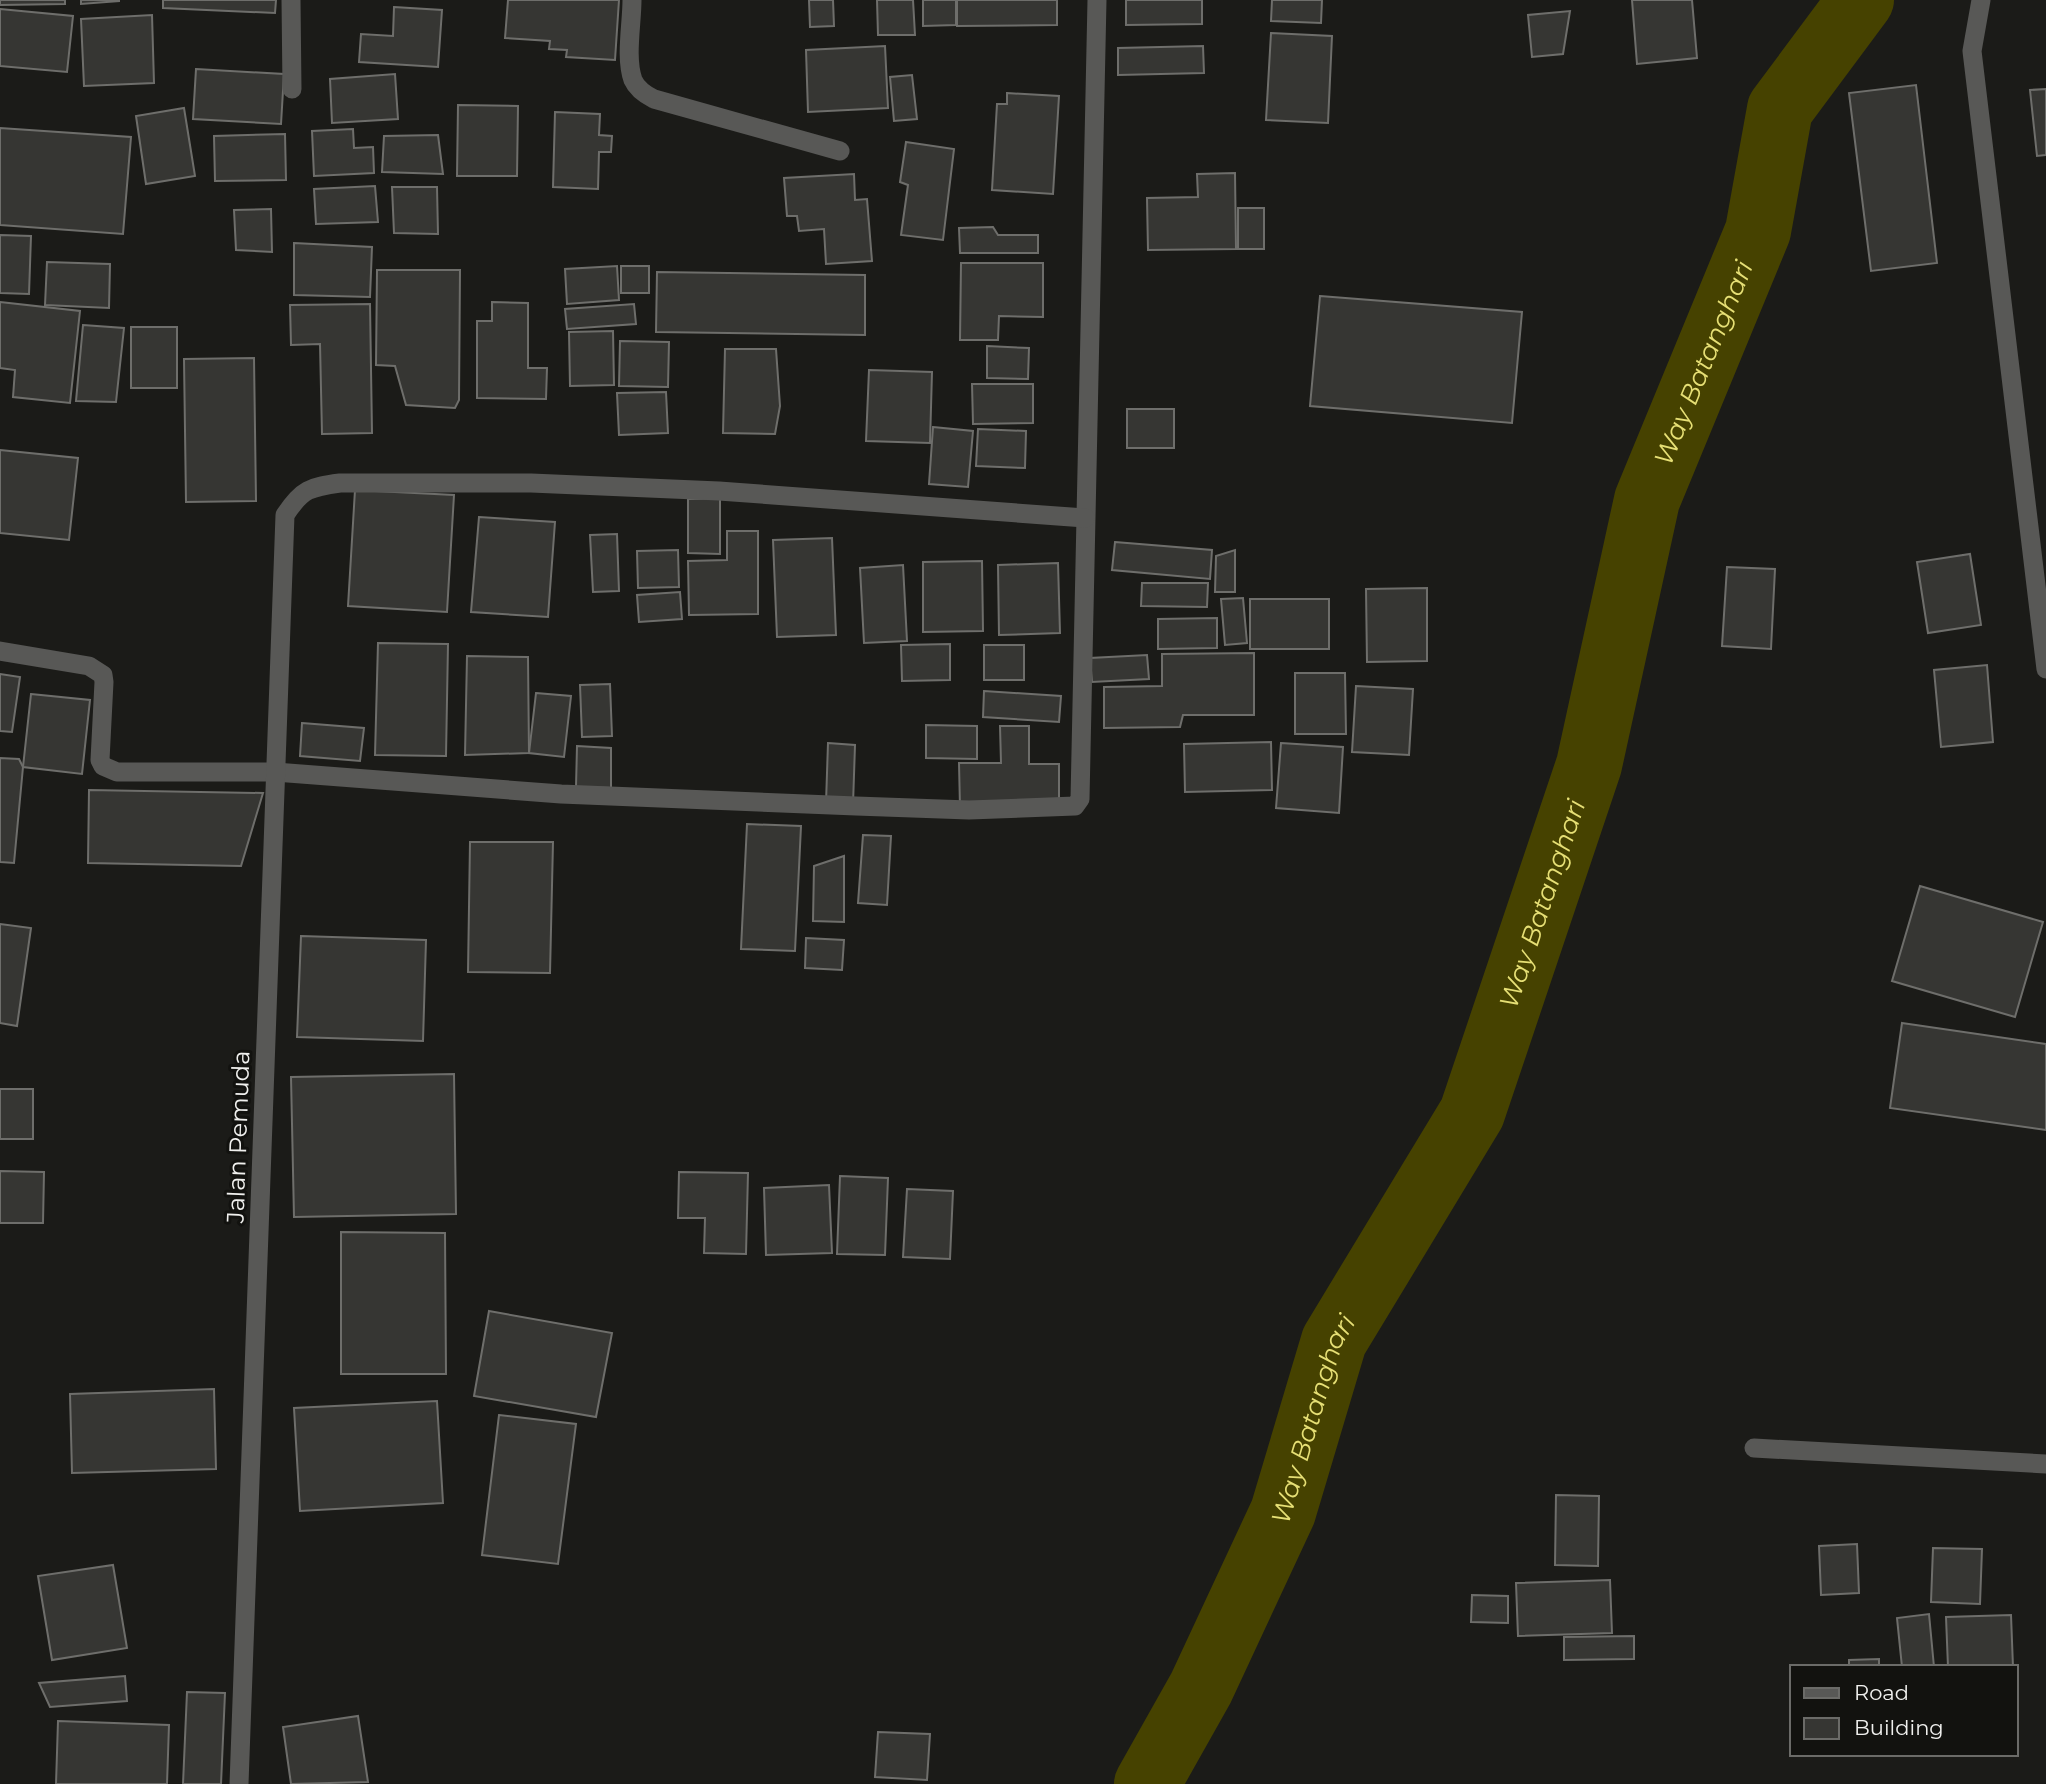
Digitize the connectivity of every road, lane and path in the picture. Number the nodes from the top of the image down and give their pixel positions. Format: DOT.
graph roads {
  1 [pos="291,0"];
  2 [pos="632,0"];
  3 [pos="1097,0"];
  4 [pos="1982,0"];
  5 [pos="292,89"];
  6 [pos="840,151"];
  7 [pos="1085,518"];
  8 [pos="0,651"];
  9 [pos="2046,669"];
  10 [pos="275,772"];
  11 [pos="1754,1448"];
  12 [pos="2046,1464"];
  13 [pos="239,1784"];
  1 -- 5 [label="street"];
  2 -- 6 [label="street"];
  3 -- 7 [label="street"];
  4 -- 9 [label="street"];
  7 -- 10 [label="street, Jalan Pemuda"];
  7 -- 10 [label="street"];
  8 -- 10 [label="street"];
  10 -- 13 [label="street, Jalan Pemuda"];
  11 -- 12 [label="street"];
}
